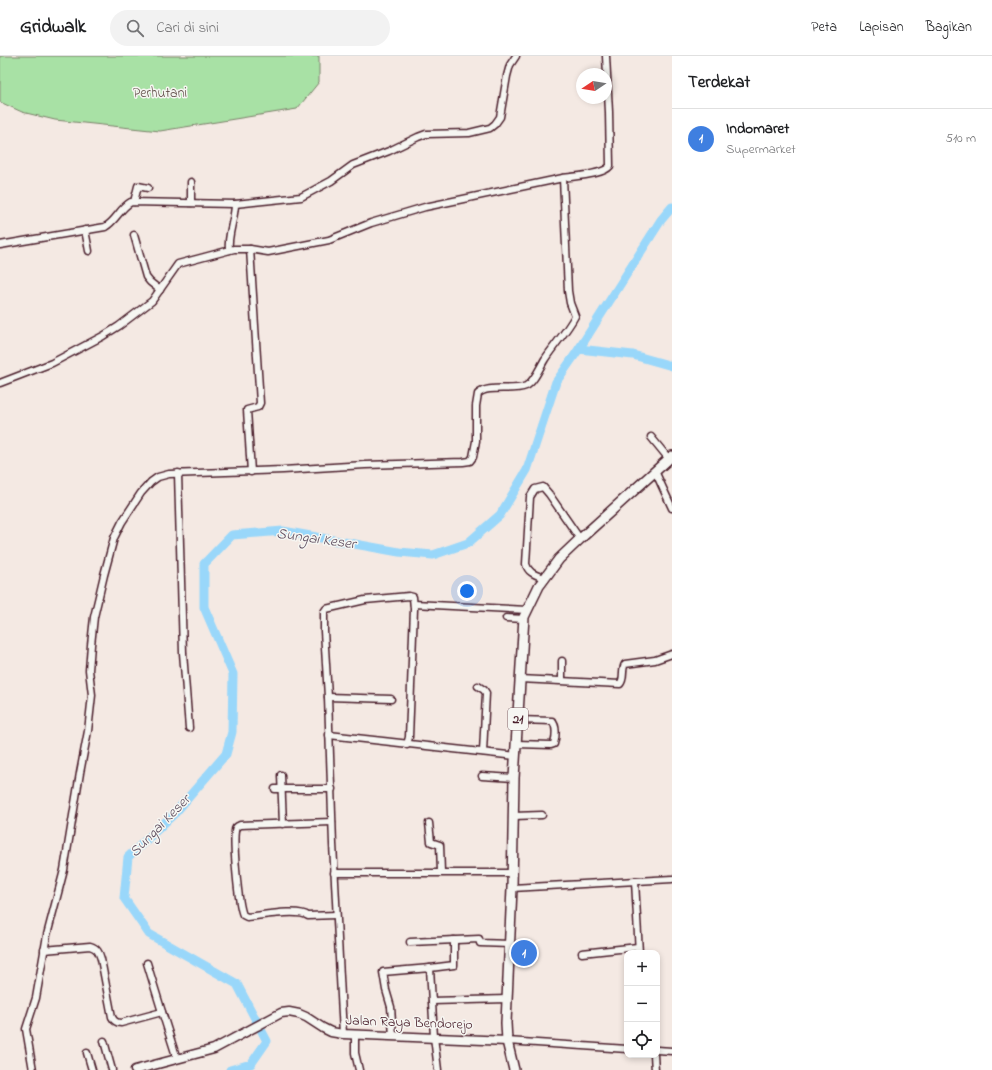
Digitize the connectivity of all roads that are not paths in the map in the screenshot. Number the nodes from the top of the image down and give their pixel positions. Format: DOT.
graph roads {
  1 [pos="516,56"];
  2 [pos="606,56"];
  3 [pos="563,179"];
  4 [pos="191,182"];
  5 [pos="148,188"];
  6 [pos="134,202"];
  7 [pos="191,203"];
  8 [pos="235,205"];
  9 [pos="85,230"];
  10 [pos="134,235"];
  11 [pos="0,245"];
  12 [pos="230,250"];
  13 [pos="250,250"];
  14 [pos="89,251"];
  15 [pos="160,290"];
  16 [pos="0,383"];
  17 [pos="651,437"];
  18 [pos="670,458"];
  19 [pos="251,472"];
  20 [pos="655,472"];
  21 [pos="178,473"];
  22 [pos="672,508"];
  23 [pos="580,539"];
  24 [pos="544,578"];
  25 [pos="414,604"];
  26 [pos="527,610"];
  27 [pos="506,618"];
  28 [pos="524,619"];
  29 [pos="672,654"];
  30 [pos="562,661"];
  31 [pos="520,679"];
  32 [pos="562,680"];
  33 [pos="478,686"];
  34 [pos="328,697"];
  35 [pos="391,699"];
  36 [pos="518,720"];
  37 [pos="189,728"];
  38 [pos="329,735"];
  39 [pos="517,744"];
  40 [pos="407,745"];
  41 [pos="483,752"];
  42 [pos="516,756"];
  43 [pos="281,775"];
  44 [pos="482,776"];
  45 [pos="514,778"];
  46 [pos="278,789"];
  47 [pos="332,789"];
  48 [pos="542,815"];
  49 [pos="514,816"];
  50 [pos="332,822"];
  51 [pos="429,823"];
  52 [pos="283,824"];
  53 [pos="441,872"];
  54 [pos="334,873"];
  55 [pos="512,873"];
  56 [pos="672,879"];
  57 [pos="635,881"];
  58 [pos="512,888"];
  59 [pos="336,915"];
  60 [pos="454,940"];
  61 [pos="410,942"];
  62 [pos="510,944"];
  63 [pos="44,950"];
  64 [pos="638,950"];
  65 [pos="624,951"];
  66 [pos="582,954"];
  67 [pos="147,963"];
  68 [pos="430,968"];
  69 [pos="507,999"];
  70 [pos="432,1001"];
  71 [pos="162,1012"];
  72 [pos="343,1034"];
  73 [pos="355,1035"];
  74 [pos="393,1036"];
  75 [pos="434,1037"];
  76 [pos="104,1041"];
  77 [pos="507,1041"];
  78 [pos="624,1048"];
  79 [pos="660,1050"];
  80 [pos="672,1051"];
  81 [pos="87,1053"];
  82 [pos="654,1058"];
  83 [pos="177,1060"];
  84 [pos="33,1070"];
  85 [pos="92,1070"];
  86 [pos="112,1070"];
  87 [pos="136,1070"];
  88 [pos="359,1070"];
  89 [pos="438,1070"];
  90 [pos="514,1070"];
  91 [pos="655,1070"];
  1 -- 8 [label="street"];
  2 -- 3 [label="street"];
  3 -- 13 [label="street"];
  3 -- 19 [label="street"];
  4 -- 7 [label="street"];
  5 -- 6 [label="street"];
  6 -- 7 [label="street"];
  6 -- 9 [label="street"];
  7 -- 8 [label="street"];
  8 -- 12 [label="street"];
  9 -- 11 [label="street"];
  9 -- 14 [label="street"];
  10 -- 15 [label="street"];
  12 -- 13 [label="street"];
  12 -- 15 [label="street"];
  13 -- 19 [label="street"];
  15 -- 16 [label="street"];
  17 -- 18 [label="street"];
  18 -- 20 [label="highway, 21"];
  19 -- 21 [label="street"];
  20 -- 22 [label="street"];
  20 -- 23 [label="highway, 21"];
  21 -- 37 [label="street"];
  21 -- 63 [label="street"];
  23 -- 24 [label="highway, 21"];
  23 -- 24 [label="street"];
  24 -- 26 [label="highway, 21"];
  25 -- 26 [label="street"];
  25 -- 34 [label="street"];
  25 -- 40 [label="street"];
  26 -- 28 [label="highway, 21"];
  27 -- 28 [label="street"];
  28 -- 31 [label="highway, 21"];
  29 -- 32 [label="street"];
  30 -- 32 [label="street"];
  31 -- 32 [label="street"];
  31 -- 36 [label="highway, 21"];
  33 -- 41 [label="street"];
  34 -- 35 [label="street"];
  34 -- 38 [label="street"];
  36 -- 39 [label="highway, 21"];
  36 -- 39 [label="street"];
  38 -- 40 [label="street"];
  38 -- 47 [label="street"];
  39 -- 42 [label="highway, 21"];
  40 -- 41 [label="street"];
  41 -- 42 [label="street"];
  42 -- 45 [label="highway, 21"];
  43 -- 46 [label="street"];
  44 -- 45 [label="street"];
  45 -- 49 [label="highway, 21"];
  46 -- 47 [label="street"];
  46 -- 52 [label="street"];
  47 -- 50 [label="street"];
  48 -- 49 [label="street"];
  49 -- 55 [label="highway, 21"];
  50 -- 52 [label="street"];
  50 -- 54 [label="street"];
  51 -- 53 [label="street"];
  52 -- 59 [label="street"];
  53 -- 54 [label="street"];
  53 -- 55 [label="street"];
  54 -- 59 [label="street"];
  55 -- 58 [label="highway, 21"];
  56 -- 57 [label="street"];
  57 -- 58 [label="street"];
  57 -- 64 [label="street"];
  58 -- 62 [label="highway, 21"];
  59 -- 72 [label="street"];
  60 -- 61 [label="street"];
  60 -- 62 [label="street"];
  60 -- 68 [label="street"];
  62 -- 69 [label="highway, 21"];
  63 -- 71 [label="street"];
  63 -- 84 [label="street"];
  65 -- 66 [label="street"];
  67 -- 71 [label="street"];
  68 -- 70 [label="street"];
  68 -- 74 [label="street"];
  69 -- 70 [label="street"];
  69 -- 77 [label="highway, 21"];
  70 -- 75 [label="street"];
  71 -- 83 [label="street"];
  72 -- 73 [label="main road, Jalan Raya Bendorejo"];
  72 -- 83 [label="main road, Jalan Raya Bendorejo"];
  73 -- 74 [label="main road, Jalan Raya Bendorejo"];
  73 -- 88 [label="street"];
  74 -- 75 [label="main road, Jalan Raya Bendorejo"];
  75 -- 77 [label="main road, Jalan Raya Bendorejo"];
  75 -- 89 [label="street"];
  76 -- 86 [label="street"];
  77 -- 78 [label="street"];
  77 -- 90 [label="highway, 21"];
  79 -- 80 [label="street"];
  81 -- 85 [label="street"];
  82 -- 91 [label="street"];
  83 -- 87 [label="main road, Jalan Raya Bendorejo"];
}
